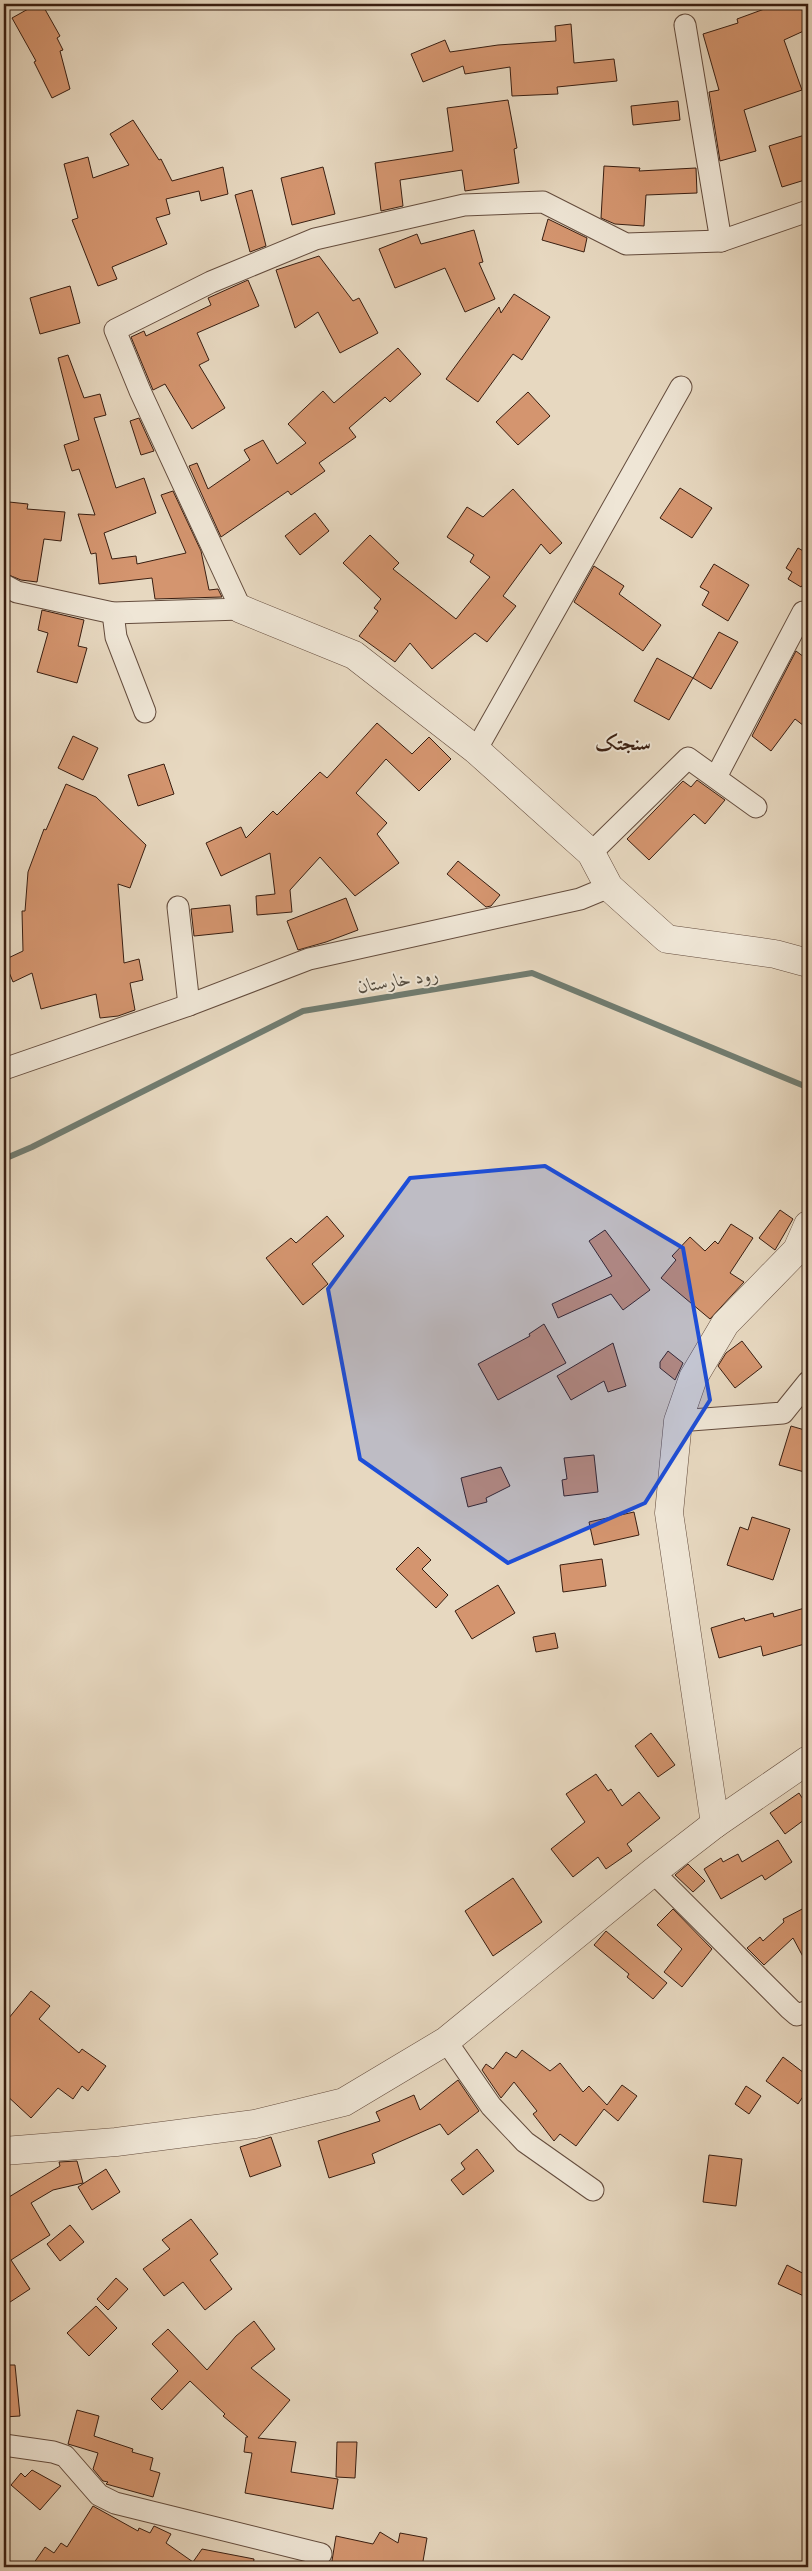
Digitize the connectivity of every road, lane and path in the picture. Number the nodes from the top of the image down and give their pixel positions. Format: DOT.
graph roads {
  1 [pos="686,25"];
  2 [pos="808,211"];
  3 [pos="721,241"];
  4 [pos="680,387"];
  5 [pos="4,585"];
  6 [pos="241,609"];
  7 [pos="803,612"];
  8 [pos="113,613"];
  9 [pos="145,712"];
  10 [pos="476,750"];
  11 [pos="716,777"];
  12 [pos="756,807"];
  13 [pos="591,853"];
  14 [pos="608,887"];
  15 [pos="178,907"];
  16 [pos="808,962"];
  17 [pos="189,1005"];
  18 [pos="4,1069"];
  19 [pos="808,1224"];
  20 [pos="808,1382"];
  21 [pos="678,1421"];
  22 [pos="808,1760"];
  23 [pos="715,1824"];
  24 [pos="652,1872"];
  25 [pos="808,2011"];
  26 [pos="446,2041"];
  27 [pos="4,2151"];
  28 [pos="593,2190"];
  29 [pos="4,2445"];
  30 [pos="321,2554"];
  1 -- 3 [label="street"];
  2 -- 3 [label="street"];
  3 -- 6 [label="street"];
  4 -- 10 [label="street"];
  5 -- 8 [label="street"];
  6 -- 8 [label="street"];
  6 -- 10 [label="street"];
  7 -- 11 [label="street"];
  8 -- 9 [label="street"];
  10 -- 13 [label="street"];
  11 -- 12 [label="street"];
  11 -- 13 [label="street"];
  13 -- 14 [label="street"];
  14 -- 16 [label="street"];
  14 -- 17 [label="street"];
  15 -- 17 [label="street"];
  17 -- 18 [label="street"];
  19 -- 21 [label="street"];
  20 -- 21 [label="street"];
  21 -- 23 [label="street"];
  22 -- 23 [label="street"];
  23 -- 24 [label="street"];
  24 -- 25 [label="street"];
  24 -- 26 [label="street"];
  26 -- 27 [label="street"];
  26 -- 28 [label="street"];
  29 -- 30 [label="street"];
}
